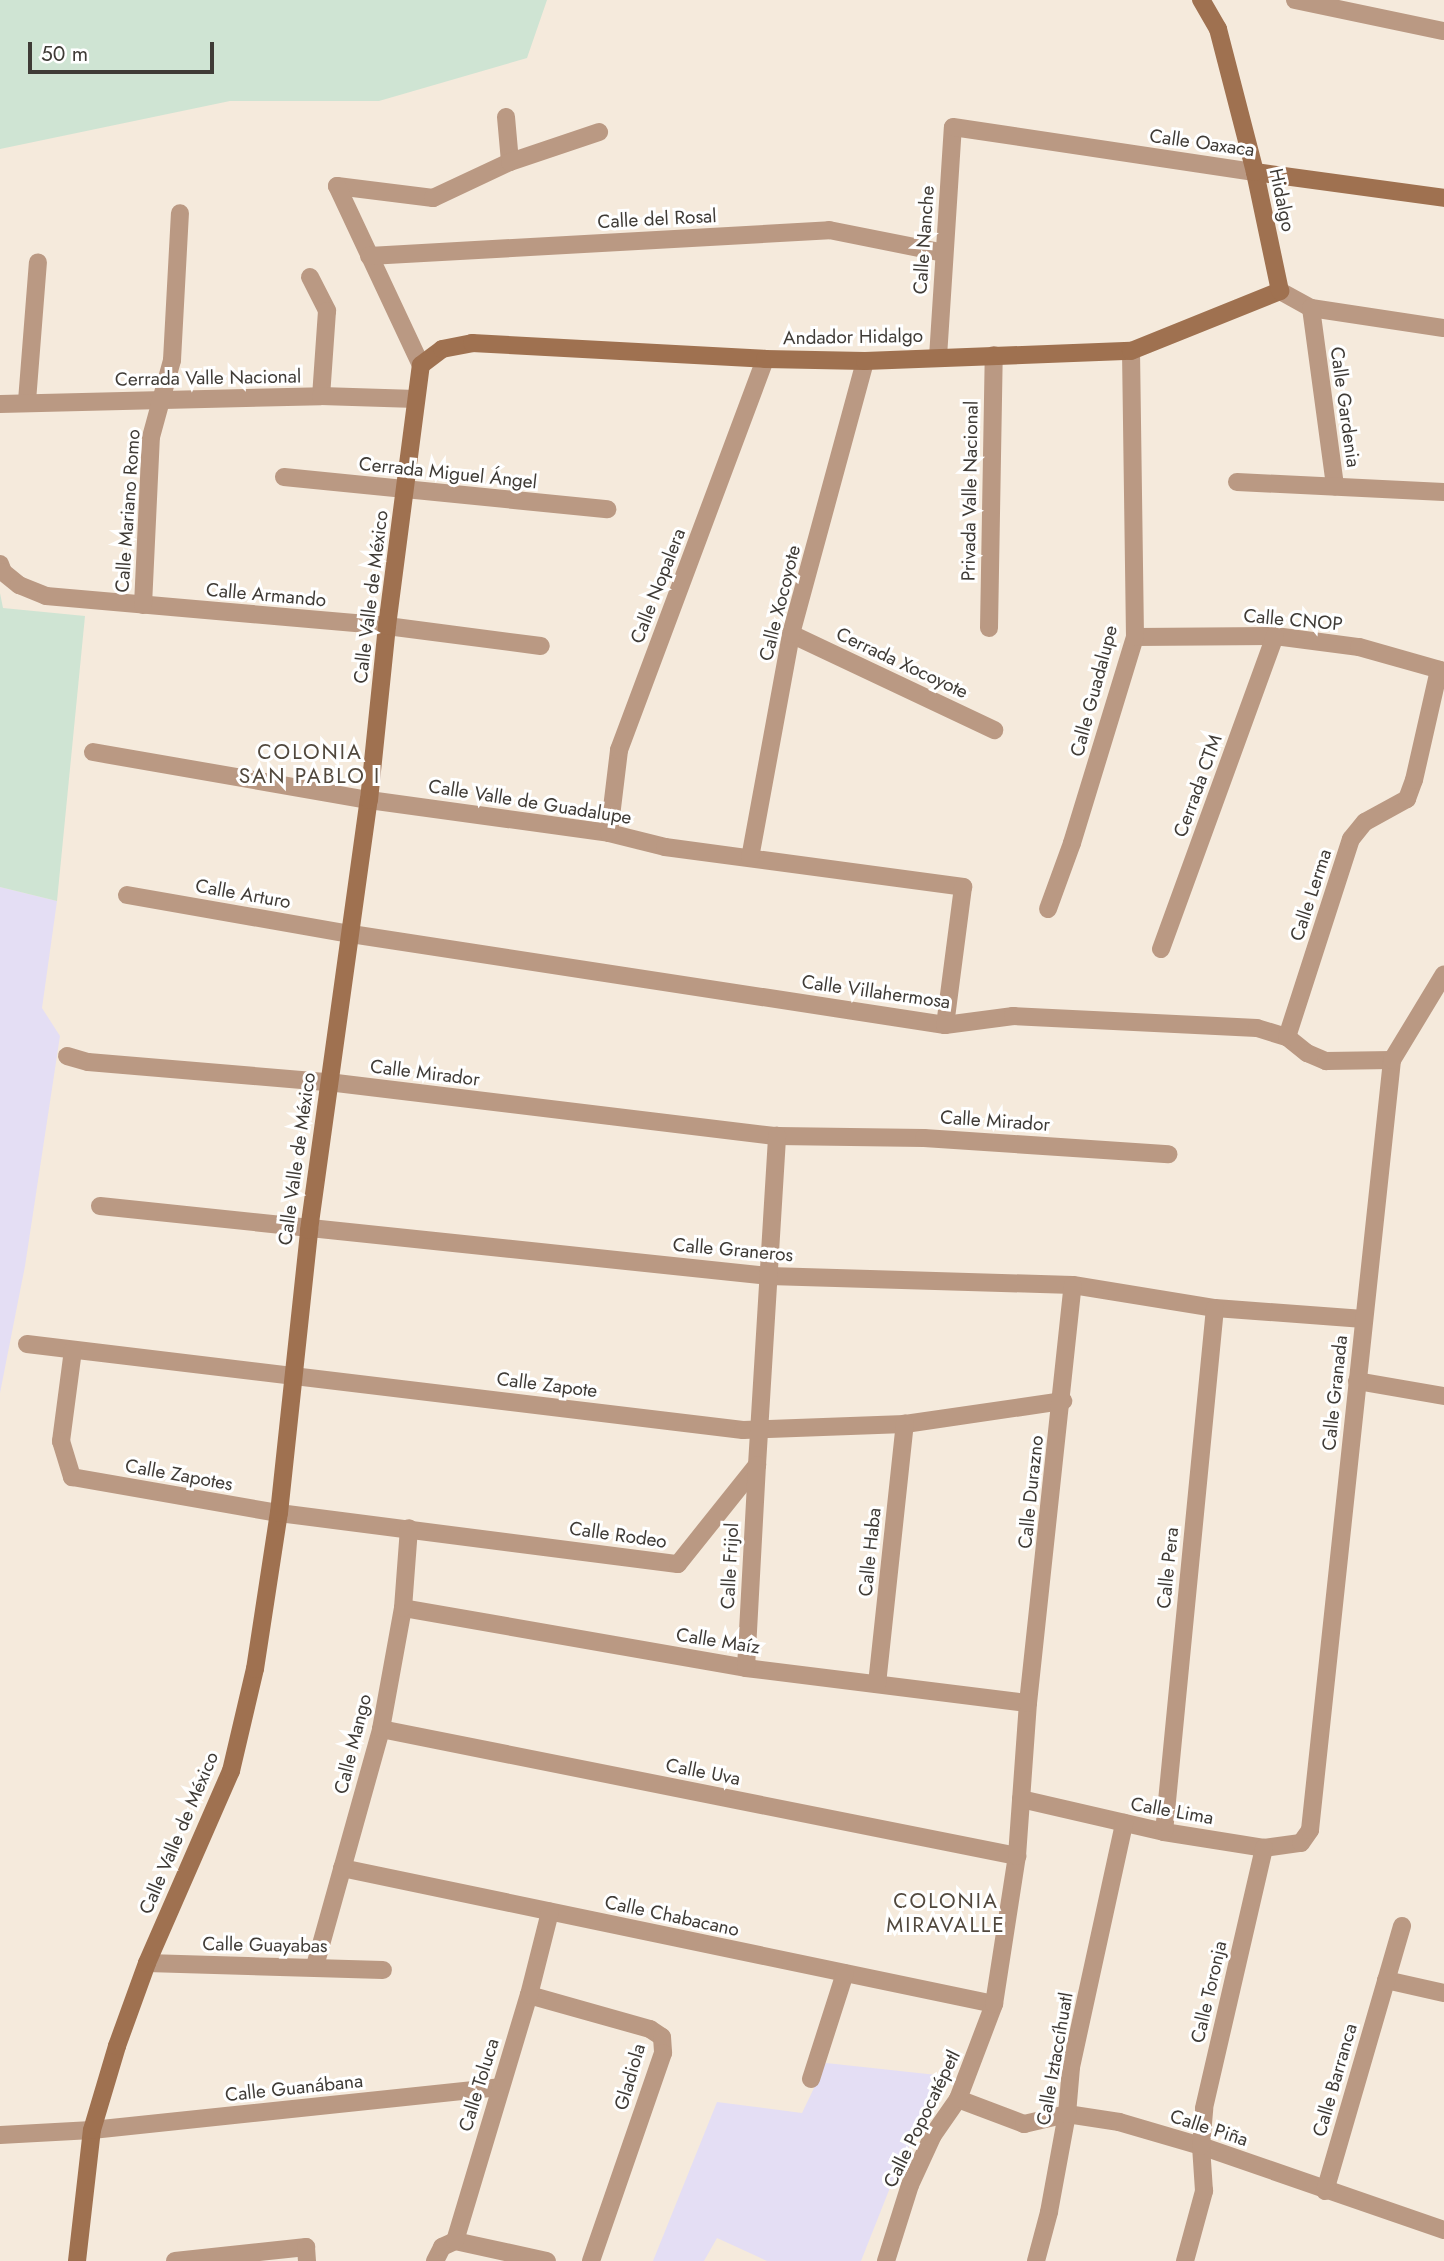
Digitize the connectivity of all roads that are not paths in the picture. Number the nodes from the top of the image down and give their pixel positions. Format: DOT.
graph roads {
  1 [pos="1201,0"];
  2 [pos="1295,0"];
  3 [pos="1444,31"];
  4 [pos="506,117"];
  5 [pos="953,127"];
  6 [pos="599,132"];
  7 [pos="510,162"];
  8 [pos="1255,172"];
  9 [pos="1444,198"];
  10 [pos="180,213"];
  11 [pos="944,253"];
  12 [pos="369,256"];
  13 [pos="38,262"];
  14 [pos="310,276"];
  15 [pos="1280,291"];
  16 [pos="1311,308"];
  17 [pos="1444,328"];
  18 [pos="1131,351"];
  19 [pos="994,355"];
  20 [pos="938,357"];
  21 [pos="765,359"];
  22 [pos="865,361"];
  23 [pos="422,365"];
  24 [pos="321,396"];
  25 [pos="416,399"];
  26 [pos="162,400"];
  27 [pos="27,401"];
  28 [pos="0,404"];
  29 [pos="284,477"];
  30 [pos="1237,482"];
  31 [pos="1335,486"];
  32 [pos="405,491"];
  33 [pos="1444,492"];
  34 [pos="607,509"];
  35 [pos="0,564"];
  36 [pos="143,605"];
  37 [pos="387,626"];
  38 [pos="989,628"];
  39 [pos="791,634"];
  40 [pos="1275,636"];
  41 [pos="1135,637"];
  42 [pos="541,646"];
  43 [pos="1441,671"];
  44 [pos="994,730"];
  45 [pos="93,752"];
  46 [pos="369,800"];
  47 [pos="609,833"];
  48 [pos="750,858"];
  49 [pos="127,895"];
  50 [pos="1048,909"];
  51 [pos="351,934"];
  52 [pos="1161,949"];
  53 [pos="1444,974"];
  54 [pos="945,1025"];
  55 [pos="1287,1037"];
  56 [pos="67,1056"];
  57 [pos="1392,1060"];
  58 [pos="328,1083"];
  59 [pos="777,1136"];
  60 [pos="1168,1154"];
  61 [pos="100,1206"];
  62 [pos="309,1230"];
  63 [pos="769,1276"];
  64 [pos="1073,1285"];
  65 [pos="1215,1308"];
  66 [pos="1364,1319"];
  67 [pos="27,1344"];
  68 [pos="73,1350"];
  69 [pos="292,1376"];
  70 [pos="1357,1381"];
  71 [pos="1444,1396"];
  72 [pos="1063,1401"];
  73 [pos="905,1424"];
  74 [pos="760,1429"];
  75 [pos="757,1465"];
  76 [pos="279,1513"];
  77 [pos="409,1528"];
  78 [pos="403,1608"];
  79 [pos="746,1668"];
  80 [pos="877,1684"];
  81 [pos="1028,1703"];
  82 [pos="381,1729"];
  83 [pos="1021,1799"];
  84 [pos="1124,1823"];
  85 [pos="1310,1829"];
  86 [pos="1164,1832"];
  87 [pos="1264,1848"];
  88 [pos="1017,1856"];
  89 [pos="342,1868"];
  90 [pos="550,1912"];
  91 [pos="1402,1926"];
  92 [pos="147,1963"];
  93 [pos="314,1966"];
  94 [pos="383,1970"];
  95 [pos="845,1973"];
  96 [pos="1386,1980"];
  97 [pos="1444,1993"];
  98 [pos="529,1995"];
  99 [pos="993,2004"];
  100 [pos="811,2080"];
  101 [pos="499,2087"];
  102 [pos="958,2099"];
  103 [pos="1067,2114"];
  104 [pos="92,2130"];
  105 [pos="0,2135"];
  106 [pos="1201,2146"];
  107 [pos="1325,2191"];
  108 [pos="1444,2230"];
  109 [pos="455,2241"];
  110 [pos="306,2254"];
  111 [pos="77,2261"];
  112 [pos="175,2261"];
  113 [pos="435,2261"];
  114 [pos="547,2261"];
  115 [pos="591,2261"];
  116 [pos="886,2261"];
  117 [pos="1036,2261"];
  118 [pos="1185,2261"];
  1 -- 8 [label="street, Hidalgo"];
  2 -- 3 [label="street"];
  4 -- 7 [label="street"];
  5 -- 8 [label="street, Calle Oaxaca"];
  5 -- 11 [label="street, Calle Nanche"];
  6 -- 7 [label="street"];
  7 -- 12 [label="street"];
  8 -- 9 [label="street, Calle Oaxaca"];
  8 -- 15 [label="street, Hidalgo"];
  10 -- 26 [label="street, Calle Mariano Romo"];
  11 -- 12 [label="street, Calle del Rosal"];
  11 -- 20 [label="street, Calle Nanche"];
  12 -- 23 [label="street"];
  13 -- 27 [label="street"];
  14 -- 24 [label="street"];
  15 -- 16 [label="street"];
  15 -- 18 [label="street, Andador Hidalgo"];
  16 -- 17 [label="street"];
  16 -- 31 [label="street, Calle Gardenia"];
  18 -- 19 [label="street, Andador Hidalgo"];
  18 -- 41 [label="street, Calle Guadalupe"];
  19 -- 20 [label="street, Andador Hidalgo"];
  19 -- 38 [label="street, Privada Valle Nacional"];
  20 -- 22 [label="street, Andador Hidalgo"];
  21 -- 22 [label="street, Andador Hidalgo"];
  21 -- 23 [label="street, Andador Hidalgo"];
  21 -- 47 [label="street, Calle Nopalera"];
  22 -- 39 [label="street, Calle Xocoyote"];
  23 -- 25 [label="street, Calle Valle de México"];
  24 -- 25 [label="street, Cerrada Valle Nacional"];
  24 -- 26 [label="street, Cerrada Valle Nacional"];
  25 -- 32 [label="street, Calle Valle de México"];
  26 -- 27 [label="street, Cerrada Valle Nacional"];
  26 -- 36 [label="street, Calle Mariano Romo"];
  27 -- 28 [label="street, Cerrada Valle Nacional"];
  29 -- 32 [label="street, Cerrada Miguel Ángel"];
  30 -- 31 [label="street"];
  31 -- 33 [label="street, Calle Gardenia"];
  32 -- 34 [label="street, Cerrada Miguel Ángel"];
  32 -- 37 [label="street, Calle Valle de México"];
  35 -- 36 [label="street, Calle Armando"];
  36 -- 37 [label="street, Calle Armando"];
  37 -- 42 [label="street, Calle Armando"];
  37 -- 46 [label="street, Calle Valle de México"];
  39 -- 44 [label="street, Cerrada Xocoyote"];
  39 -- 48 [label="street, Calle Xocoyote"];
  40 -- 41 [label="street, Calle CNOP"];
  40 -- 43 [label="street, Calle CNOP"];
  40 -- 52 [label="street, Cerrada CTM"];
  41 -- 50 [label="street, Calle Guadalupe"];
  43 -- 55 [label="street, Calle Lerma"];
  45 -- 46 [label="street, Calle Valle de Guadalupe"];
  46 -- 47 [label="street, Calle Valle de Guadalupe"];
  46 -- 51 [label="street, Calle Valle de México"];
  47 -- 48 [label="street, Calle Valle de Guadalupe"];
  48 -- 54 [label="street, Calle Valle de Guadalupe"];
  49 -- 51 [label="street, Calle Arturo"];
  51 -- 54 [label="street, Calle Villahermosa"];
  51 -- 58 [label="street, Calle Valle de México"];
  53 -- 57 [label="street, Calle Granada"];
  54 -- 55 [label="street, Calle Villahermosa"];
  55 -- 57 [label="street, Calle Villahermosa"];
  56 -- 58 [label="street, Calle Mirador"];
  57 -- 66 [label="street, Calle Granada"];
  58 -- 59 [label="street, Calle Mirador"];
  58 -- 62 [label="street, Calle Valle de México"];
  59 -- 60 [label="street, Calle Mirador"];
  59 -- 63 [label="street"];
  61 -- 62 [label="street, Calle Graneros"];
  62 -- 63 [label="street, Calle Graneros"];
  62 -- 69 [label="street, Calle Valle de México"];
  63 -- 64 [label="street, Calle Graneros"];
  63 -- 74 [label="street"];
  64 -- 65 [label="street, Calle Graneros"];
  64 -- 72 [label="street, Calle Durazno"];
  65 -- 66 [label="street, Calle Graneros"];
  65 -- 86 [label="street, Calle Pera"];
  66 -- 70 [label="street, Calle Granada"];
  67 -- 68 [label="street, Calle Zapote"];
  68 -- 69 [label="street, Calle Zapote"];
  68 -- 76 [label="street, Calle Zapotes"];
  69 -- 74 [label="street, Calle Zapote"];
  69 -- 76 [label="street, Calle Valle de México"];
  70 -- 71 [label="street"];
  70 -- 85 [label="street, Calle Granada"];
  72 -- 73 [label="street, Calle Zapote"];
  72 -- 81 [label="street, Calle Durazno"];
  73 -- 74 [label="street, Calle Zapote"];
  73 -- 80 [label="street, Calle Haba"];
  74 -- 75 [label="street"];
  75 -- 77 [label="street, Calle Rodeo"];
  75 -- 79 [label="street, Calle Frijol"];
  76 -- 77 [label="street, Calle Rodeo"];
  76 -- 92 [label="street, Calle Valle de México"];
  77 -- 78 [label="street, Calle Mango"];
  78 -- 79 [label="street, Calle Maíz"];
  78 -- 82 [label="street, Calle Mango"];
  79 -- 80 [label="street, Calle Maíz"];
  80 -- 81 [label="street, Calle Maíz"];
  81 -- 83 [label="street, Calle Popocatépetl"];
  82 -- 88 [label="street, Calle Uva"];
  82 -- 89 [label="street, Calle Mango"];
  83 -- 84 [label="street, Calle Lima"];
  83 -- 88 [label="street, Calle Popocatépetl"];
  84 -- 86 [label="street, Calle Lima"];
  84 -- 103 [label="street, Calle Iztaccíhuatl"];
  85 -- 87 [label="street, Calle Lima"];
  86 -- 87 [label="street, Calle Lima"];
  87 -- 106 [label="street, Calle Toronja"];
  88 -- 99 [label="street, Calle Popocatépetl"];
  89 -- 90 [label="street, Calle Chabacano"];
  89 -- 93 [label="street, Calle Mango"];
  90 -- 95 [label="street, Calle Chabacano"];
  90 -- 98 [label="street, Calle Toluca"];
  91 -- 96 [label="street, Calle Barranca"];
  92 -- 93 [label="street, Calle Guayabas"];
  92 -- 104 [label="street, Calle Valle de México"];
  93 -- 94 [label="street, Calle Guayabas"];
  95 -- 99 [label="street, Calle Chabacano"];
  95 -- 100 [label="street"];
  96 -- 97 [label="street"];
  96 -- 107 [label="street, Calle Barranca"];
  98 -- 101 [label="street, Calle Toluca"];
  98 -- 115 [label="street, Gladiola"];
  99 -- 102 [label="street, Calle Popocatépetl"];
  101 -- 104 [label="street, Calle Guanábana"];
  101 -- 109 [label="street, Calle Toluca"];
  102 -- 103 [label="street, Calle Piña"];
  102 -- 116 [label="street, Calle Popocatépetl"];
  103 -- 106 [label="street, Calle Piña"];
  103 -- 117 [label="street, Calle Iztaccíhuatl"];
  104 -- 105 [label="street, Calle Guanábana"];
  104 -- 111 [label="street, Calle Valle de México"];
  106 -- 107 [label="street, Calle Piña"];
  106 -- 118 [label="street, Calle Toronja"];
  107 -- 108 [label="street, Calle Piña"];
  109 -- 113 [label="street, Calle Toluca"];
  109 -- 114 [label="street"];
  110 -- 112 [label="street"];
}
